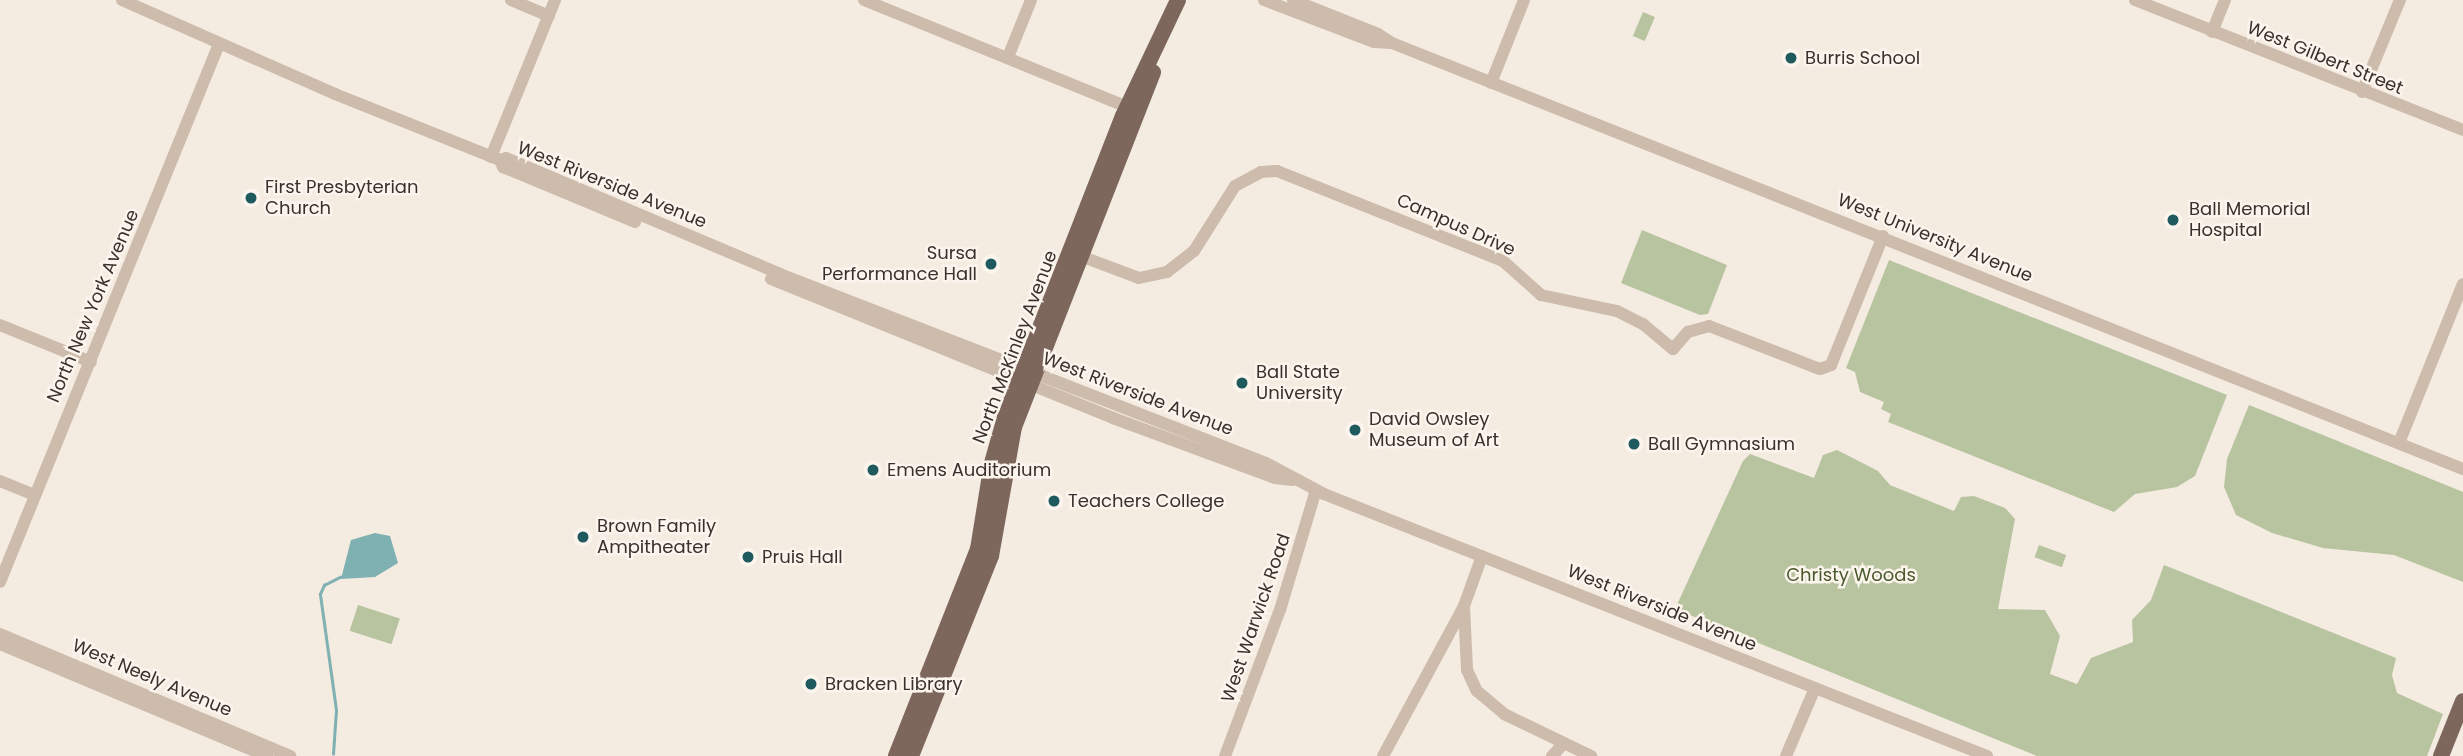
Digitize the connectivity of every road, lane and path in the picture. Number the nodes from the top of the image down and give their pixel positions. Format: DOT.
graph roads {
  1 [pos="122,0"];
  2 [pos="511,0"];
  3 [pos="555,0"];
  4 [pos="864,0"];
  5 [pos="1031,0"];
  6 [pos="1178,0"];
  7 [pos="1264,0"];
  8 [pos="1293,0"];
  9 [pos="1524,0"];
  10 [pos="2135,0"];
  11 [pos="2225,0"];
  12 [pos="2400,0"];
  13 [pos="884,4"];
  14 [pos="549,16"];
  15 [pos="2212,32"];
  16 [pos="1391,43"];
  17 [pos="219,44"];
  18 [pos="1008,57"];
  19 [pos="1152,62"];
  20 [pos="1491,83"];
  21 [pos="2362,92"];
  22 [pos="1127,107"];
  23 [pos="2463,130"];
  24 [pos="495,159"];
  25 [pos="1883,236"];
  26 [pos="1077,255"];
  27 [pos="2463,284"];
  28 [pos="0,325"];
  29 [pos="92,362"];
  30 [pos="1028,380"];
  31 [pos="2399,443"];
  32 [pos="2463,469"];
  33 [pos="0,481"];
  34 [pos="1316,490"];
  35 [pos="35,495"];
  36 [pos="1482,556"];
  37 [pos="0,582"];
  38 [pos="1464,606"];
  39 [pos="0,634"];
  40 [pos="0,644"];
  41 [pos="1815,688"];
  42 [pos="2463,701"];
  43 [pos="1563,744"];
  44 [pos="1952,750"];
  45 [pos="267,756"];
  46 [pos="290,756"];
  47 [pos="895,756"];
  48 [pos="911,756"];
  49 [pos="1225,756"];
  50 [pos="1383,756"];
  51 [pos="1552,756"];
  52 [pos="1591,756"];
  53 [pos="1786,756"];
  54 [pos="1987,756"];
  55 [pos="2441,756"];
  1 -- 17 [label="street, West Riverside Avenue"];
  2 -- 14 [label="street"];
  3 -- 14 [label="street"];
  4 -- 13 [label="street"];
  5 -- 18 [label="street"];
  6 -- 19 [label="main road, North McKinley Avenue"];
  7 -- 16 [label="street, West University Avenue"];
  8 -- 16 [label="street, West University Avenue"];
  9 -- 20 [label="street"];
  10 -- 15 [label="street, West Gilbert Street"];
  11 -- 15 [label="street"];
  12 -- 21 [label="street"];
  13 -- 18 [label="street"];
  14 -- 24 [label="street"];
  15 -- 21 [label="street, West Gilbert Street"];
  16 -- 20 [label="street, West University Avenue"];
  17 -- 24 [label="street, West Riverside Avenue"];
  17 -- 29 [label="street, North New York Avenue"];
  18 -- 22 [label="street"];
  19 -- 22 [label="main road, North McKinley Avenue"];
  19 -- 26 [label="main road"];
  20 -- 25 [label="street, West University Avenue"];
  21 -- 23 [label="street, West Gilbert Street"];
  22 -- 26 [label="main road, North McKinley Avenue"];
  24 -- 30 [label="street, West Riverside Avenue"];
  25 -- 26 [label="street, Campus Drive"];
  25 -- 31 [label="street, West University Avenue"];
  26 -- 30 [label="main road, North McKinley Avenue"];
  27 -- 31 [label="street"];
  28 -- 29 [label="street"];
  29 -- 35 [label="street, North New York Avenue"];
  30 -- 34 [label="street, West Riverside Avenue"];
  30 -- 47 [label="main road, North McKinley Avenue"];
  30 -- 48 [label="main road, North McKinley Avenue"];
  31 -- 32 [label="street, West University Avenue"];
  33 -- 35 [label="street"];
  34 -- 36 [label="street, West Riverside Avenue"];
  34 -- 49 [label="street, West Warwick Road"];
  35 -- 37 [label="street, North New York Avenue"];
  36 -- 38 [label="street"];
  36 -- 41 [label="street, West Riverside Avenue"];
  38 -- 43 [label="street"];
  38 -- 50 [label="street"];
  39 -- 46 [label="street, West Neely Avenue"];
  40 -- 45 [label="street, West Neely Avenue"];
  41 -- 44 [label="street, West Riverside Avenue"];
  41 -- 53 [label="street"];
  42 -- 55 [label="main road"];
  43 -- 51 [label="street"];
  43 -- 52 [label="street"];
  44 -- 54 [label="street, West Riverside Avenue"];
}
